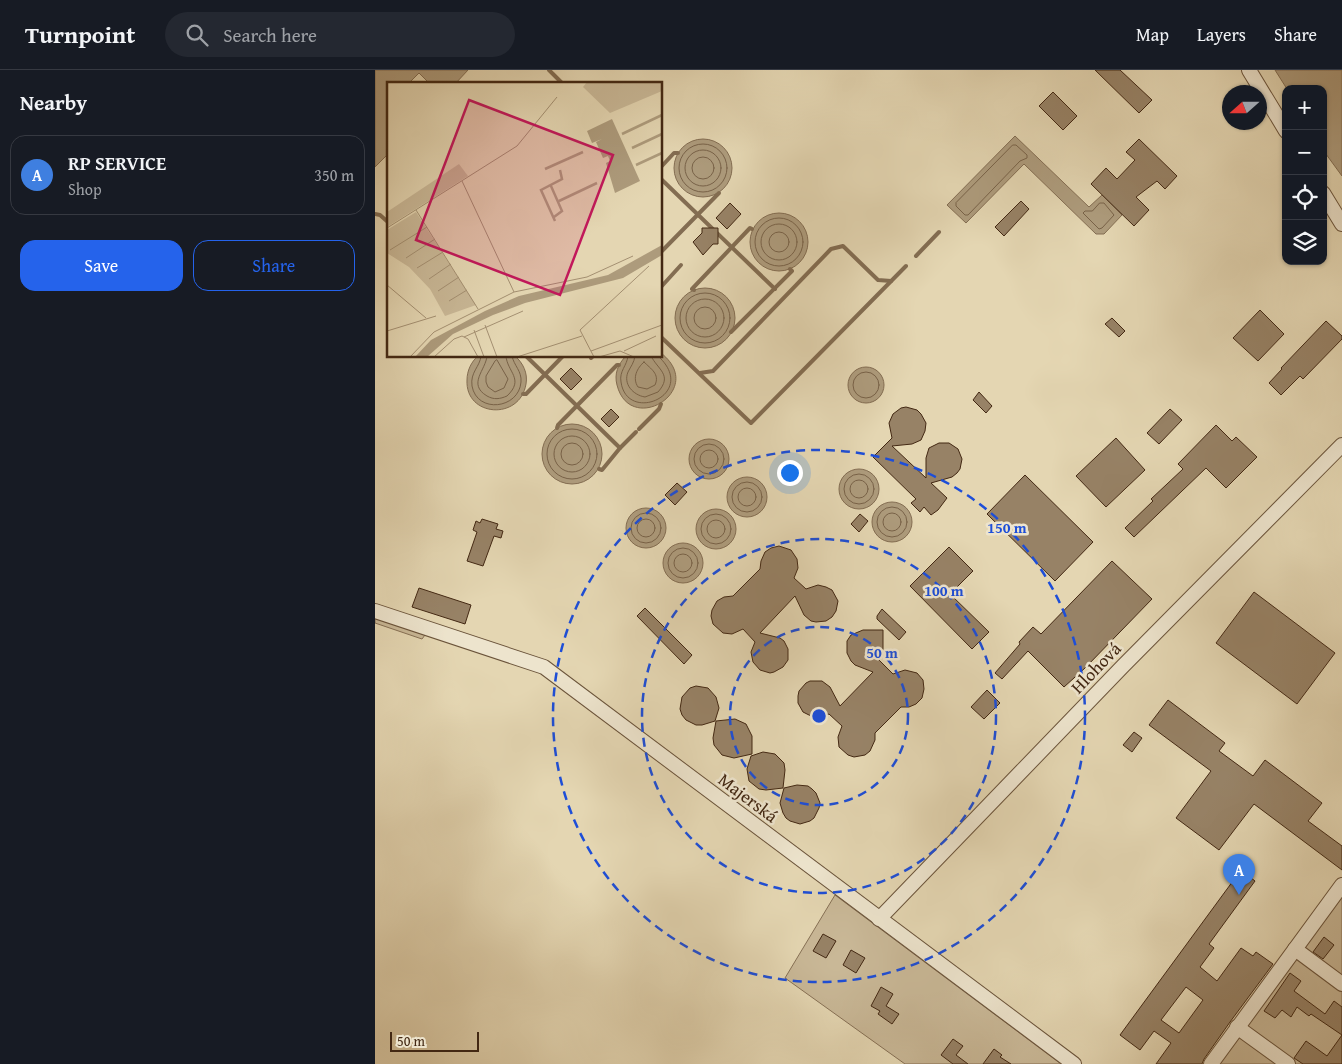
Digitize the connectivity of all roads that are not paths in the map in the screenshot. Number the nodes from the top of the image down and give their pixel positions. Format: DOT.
graph roads {
  1 [pos="1249,70"];
  2 [pos="1285,130"];
  3 [pos="1327,200"];
  4 [pos="1342,224"];
  5 [pos="1342,445"];
  6 [pos="375,611"];
  7 [pos="1342,885"];
  8 [pos="879,919"];
  9 [pos="1295,949"];
  10 [pos="1342,984"];
  11 [pos="1237,1027"];
  12 [pos="1074,1064"];
  13 [pos="1211,1064"];
  14 [pos="1288,1064"];
  1 -- 2 [label="street"];
  3 -- 4 [label="street"];
  5 -- 8 [label="street, Hlohová"];
  6 -- 8 [label="street, Majerská"];
  7 -- 9 [label="street"];
  8 -- 12 [label="street, Majerská"];
  9 -- 10 [label="street"];
  9 -- 11 [label="street"];
  11 -- 13 [label="street"];
  11 -- 14 [label="street"];
}
